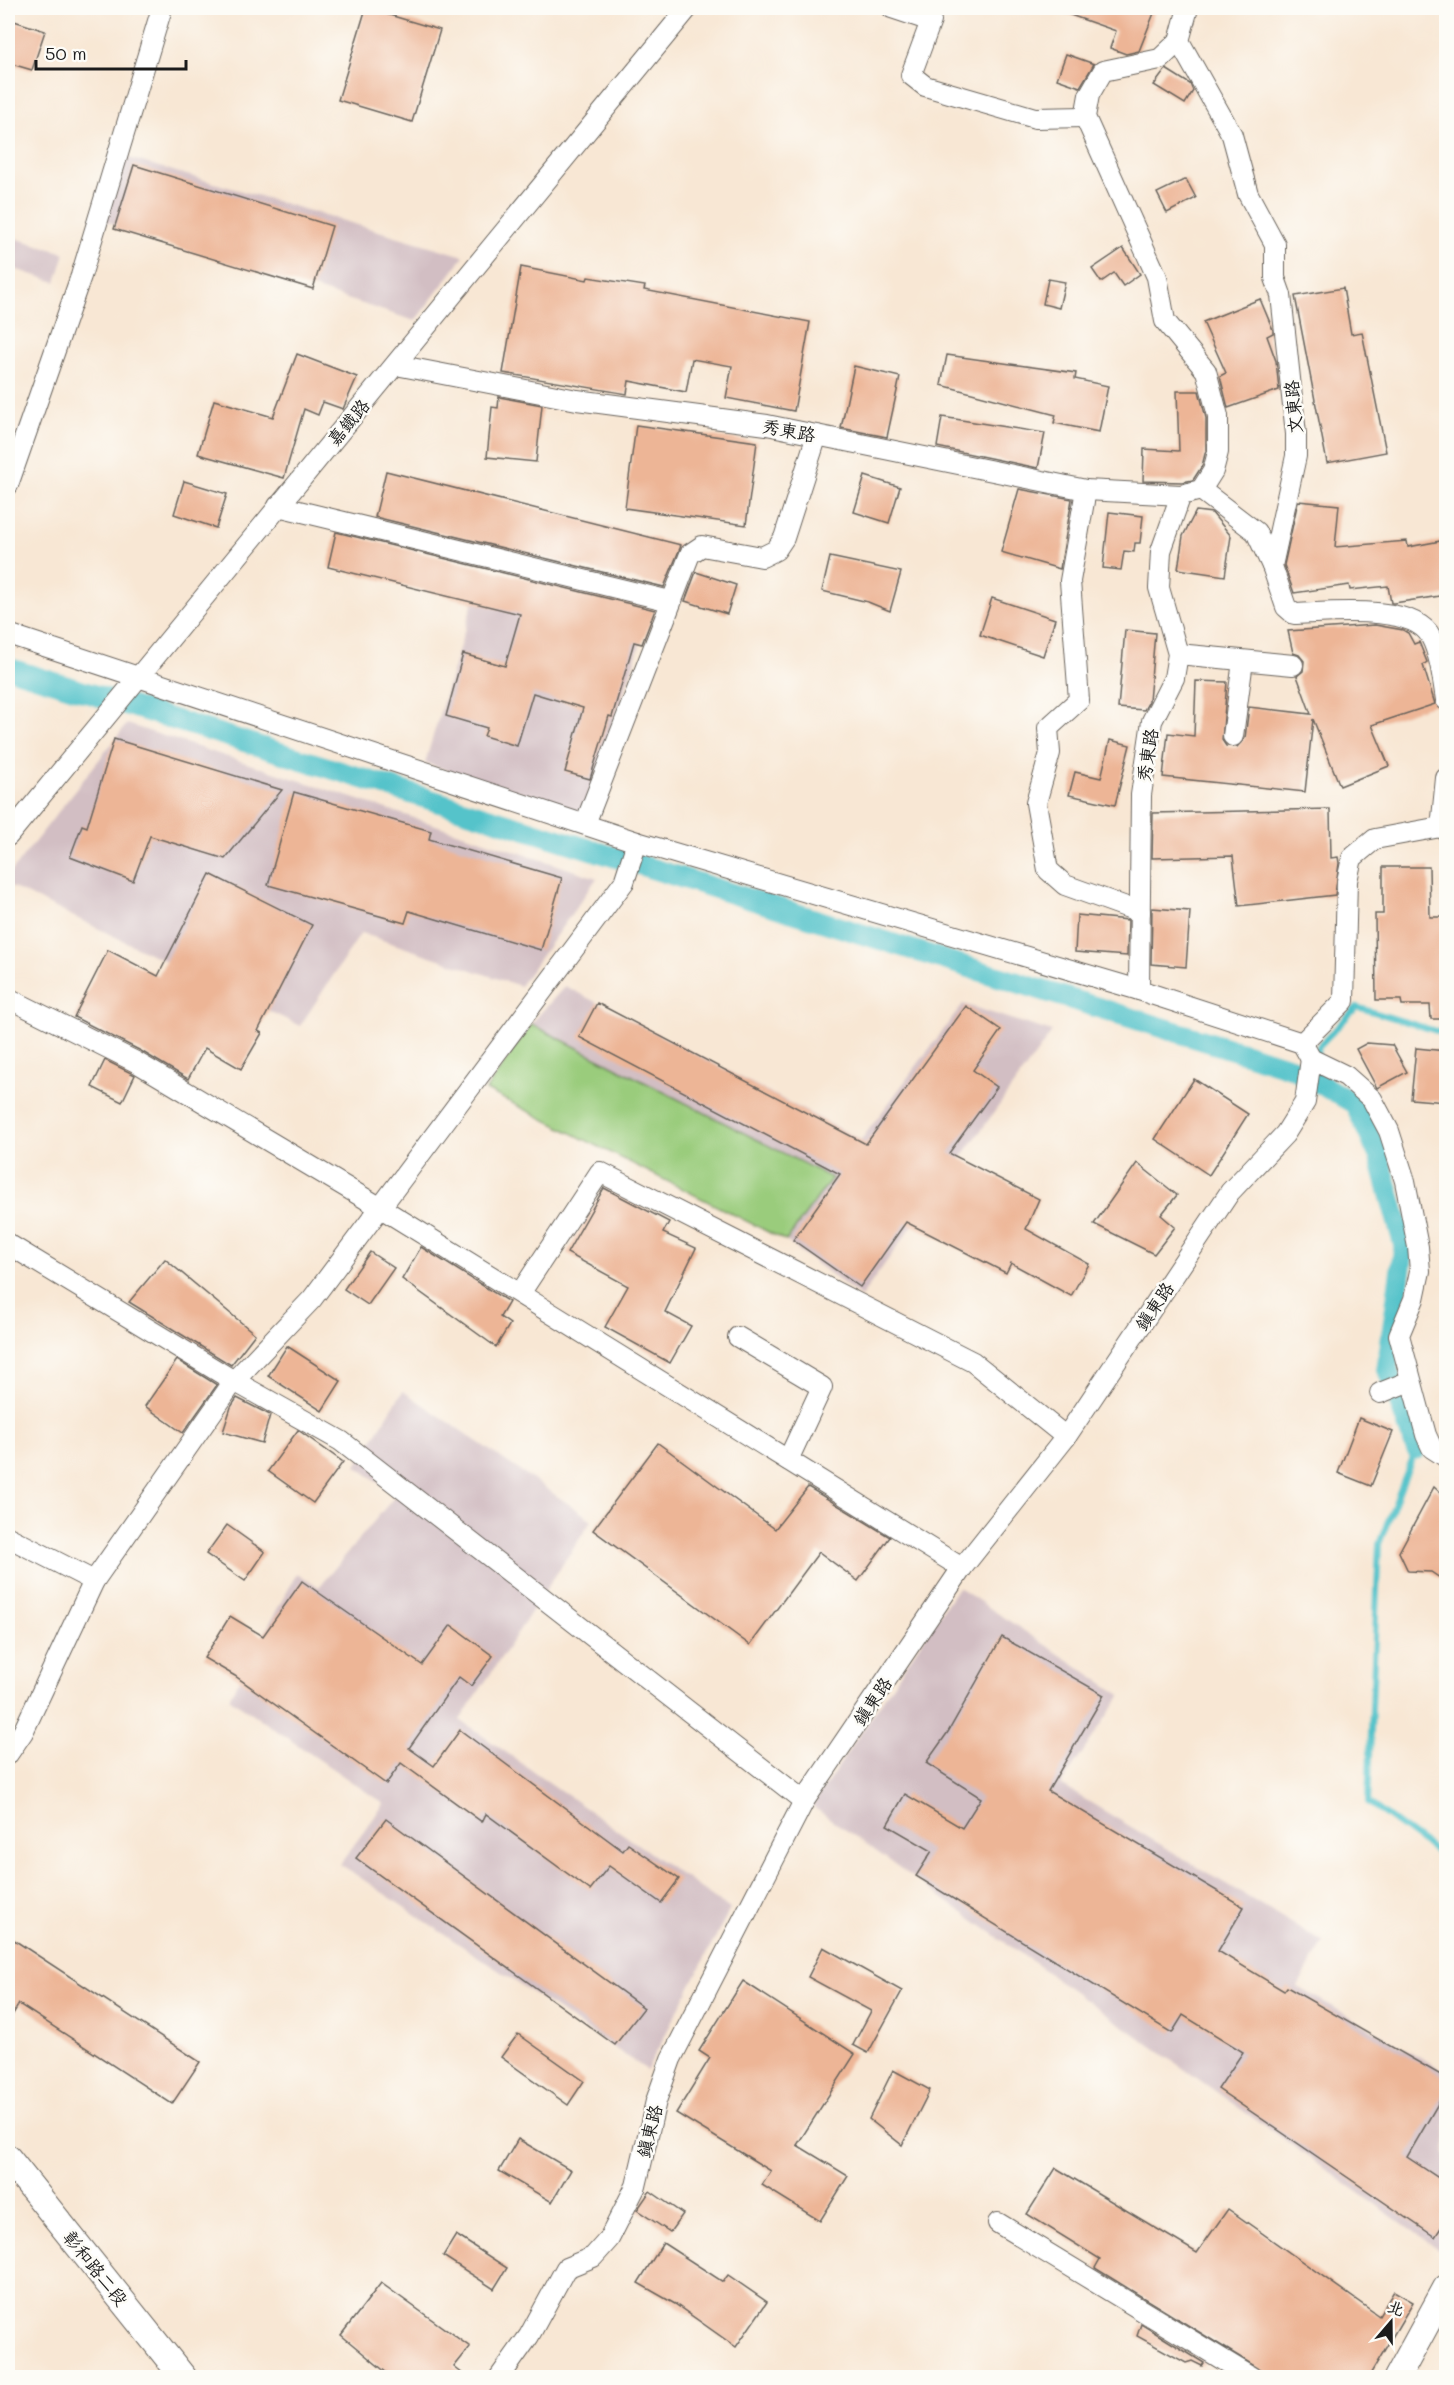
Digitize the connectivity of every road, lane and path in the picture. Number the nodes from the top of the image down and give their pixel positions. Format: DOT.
graph roads {
  1 [pos="162,8"];
  2 [pos="688,8"];
  3 [pos="892,8"];
  4 [pos="1188,8"];
  5 [pos="1179,41"];
  6 [pos="1085,117"];
  7 [pos="396,365"];
  8 [pos="817,435"];
  9 [pos="8,485"];
  10 [pos="1086,490"];
  11 [pos="1202,490"];
  12 [pos="1181,495"];
  13 [pos="278,506"];
  14 [pos="1272,566"];
  15 [pos="670,601"];
  16 [pos="8,634"];
  17 [pos="1178,654"];
  18 [pos="1243,660"];
  19 [pos="1293,665"];
  20 [pos="132,683"];
  21 [pos="1446,700"];
  22 [pos="1233,736"];
  23 [pos="1446,778"];
  24 [pos="585,824"];
  25 [pos="1444,827"];
  26 [pos="8,836"];
  27 [pos="634,849"];
  28 [pos="1140,912"];
  29 [pos="1138,990"];
  30 [pos="8,998"];
  31 [pos="1307,1051"];
  32 [pos="381,1208"];
  33 [pos="8,1244"];
  34 [pos="521,1292"];
  35 [pos="738,1337"];
  36 [pos="234,1381"];
  37 [pos="1410,1381"];
  38 [pos="1380,1393"];
  39 [pos="1066,1437"];
  40 [pos="1446,1457"];
  41 [pos="788,1460"];
  42 [pos="8,1537"];
  43 [pos="962,1568"];
  44 [pos="94,1581"];
  45 [pos="8,1754"];
  46 [pos="804,1801"];
  47 [pos="8,2158"];
  48 [pos="998,2223"];
  49 [pos="1446,2288"];
  50 [pos="184,2378"];
  51 [pos="499,2378"];
  52 [pos="1253,2378"];
  53 [pos="1397,2378"];
  1 -- 9 [label="street"];
  2 -- 7 [label="street, 嘉鐵路"];
  3 -- 6 [label="street"];
  4 -- 5 [label="street"];
  5 -- 6 [label="street"];
  5 -- 14 [label="street, 文東路"];
  6 -- 11 [label="street"];
  7 -- 8 [label="street, 秀東路"];
  7 -- 13 [label="street, 嘉鐵路"];
  8 -- 10 [label="street, 秀東路"];
  8 -- 15 [label="street"];
  10 -- 12 [label="street, 秀東路"];
  10 -- 28 [label="street"];
  11 -- 12 [label="street, 秀東路"];
  11 -- 14 [label="street"];
  12 -- 17 [label="street, 秀東路"];
  13 -- 15 [label="street"];
  13 -- 20 [label="street, 嘉鐵路"];
  14 -- 21 [label="street"];
  15 -- 24 [label="street"];
  16 -- 20 [label="street"];
  17 -- 18 [label="street"];
  17 -- 28 [label="street, 秀東路"];
  18 -- 19 [label="street"];
  18 -- 22 [label="street"];
  20 -- 24 [label="street"];
  20 -- 26 [label="street, 嘉鐵路"];
  23 -- 25 [label="street"];
  24 -- 27 [label="street"];
  25 -- 31 [label="street"];
  27 -- 29 [label="street"];
  27 -- 32 [label="street"];
  28 -- 29 [label="street, 秀東路"];
  29 -- 31 [label="street"];
  30 -- 32 [label="street"];
  31 -- 37 [label="street"];
  31 -- 39 [label="street, 鎮東路"];
  32 -- 34 [label="street"];
  32 -- 36 [label="street"];
  33 -- 36 [label="street"];
  34 -- 39 [label="street"];
  34 -- 41 [label="street"];
  35 -- 41 [label="street"];
  36 -- 44 [label="street"];
  36 -- 46 [label="street"];
  37 -- 38 [label="street"];
  37 -- 40 [label="street"];
  39 -- 43 [label="street, 鎮東路"];
  41 -- 43 [label="street"];
  42 -- 44 [label="street"];
  43 -- 46 [label="street, 鎮東路"];
  44 -- 45 [label="street"];
  46 -- 51 [label="street, 鎮東路"];
  47 -- 50 [label="main road, 彰和路二段"];
  48 -- 52 [label="street"];
  49 -- 53 [label="main road"];
}
